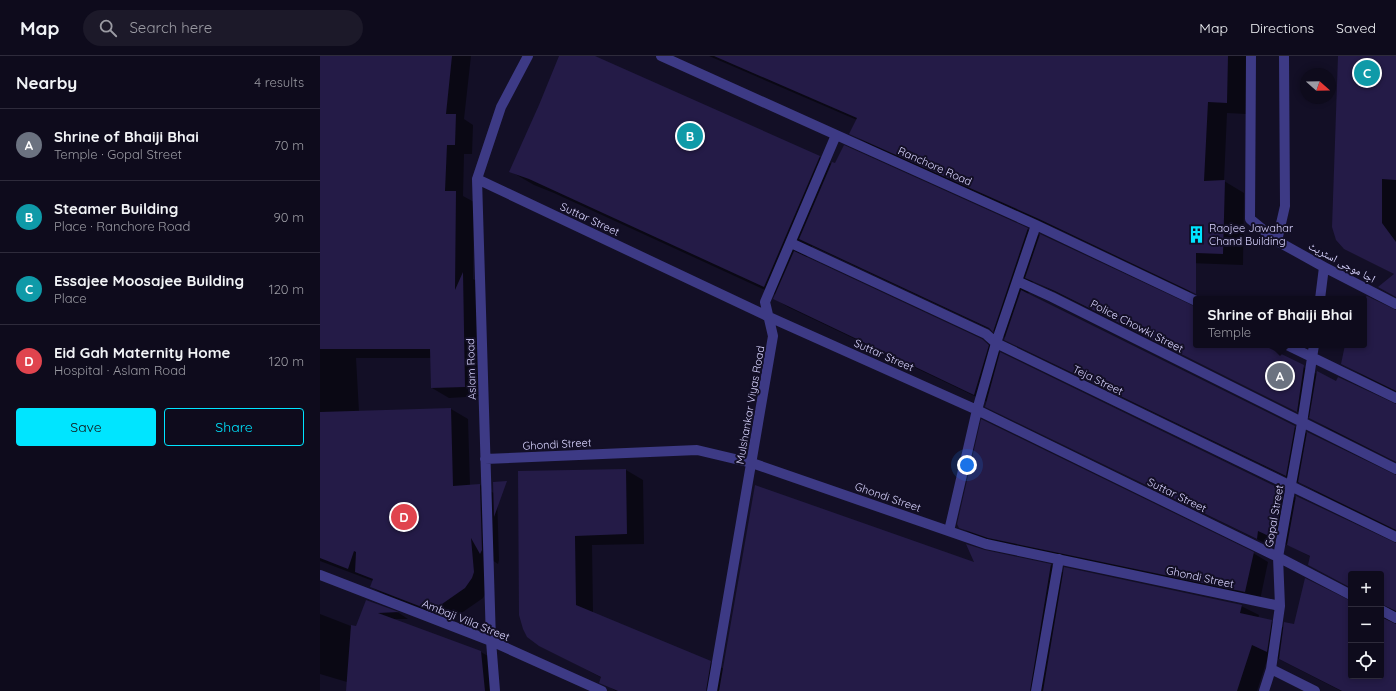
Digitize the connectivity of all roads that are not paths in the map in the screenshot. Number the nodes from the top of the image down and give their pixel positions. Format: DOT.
graph roads {
  1 [pos="528,56"];
  2 [pos="661,56"];
  3 [pos="1251,56"];
  4 [pos="1284,56"];
  5 [pos="836,135"];
  6 [pos="477,179"];
  7 [pos="1036,225"];
  8 [pos="1277,241"];
  9 [pos="791,243"];
  10 [pos="1324,267"];
  11 [pos="1017,281"];
  12 [pos="1320,296"];
  13 [pos="1193,301"];
  14 [pos="1396,304"];
  15 [pos="767,316"];
  16 [pos="996,343"];
  17 [pos="1294,348"];
  18 [pos="1314,348"];
  19 [pos="1313,357"];
  20 [pos="1396,398"];
  21 [pos="977,410"];
  22 [pos="1302,423"];
  23 [pos="486,460"];
  24 [pos="752,462"];
  25 [pos="1396,469"];
  26 [pos="1291,488"];
  27 [pos="949,531"];
  28 [pos="1396,538"];
  29 [pos="1278,557"];
  30 [pos="1059,560"];
  31 [pos="320,575"];
  32 [pos="1348,593"];
  33 [pos="1280,606"];
  34 [pos="1384,612"];
  35 [pos="1396,618"];
  36 [pos="491,641"];
  37 [pos="1271,668"];
  38 [pos="495,691"];
  39 [pos="602,691"];
  40 [pos="712,691"];
  41 [pos="1036,691"];
  42 [pos="1264,691"];
  43 [pos="1315,691"];
  1 -- 6 [label="street, Aslam Road"];
  2 -- 5 [label="street, Ranchore Road"];
  3 -- 8 [label="street, اجا موجی اسٹریٹ"];
  4 -- 8 [label="street"];
  5 -- 7 [label="street, Ranchore Road"];
  5 -- 9 [label="street, Mulshankar Viyas Road"];
  6 -- 15 [label="street, Suttar Street"];
  6 -- 23 [label="street, Aslam Road"];
  7 -- 11 [label="street"];
  7 -- 13 [label="street, Ranchore Road"];
  8 -- 10 [label="street, اجا موجی اسٹریٹ"];
  9 -- 15 [label="street, Mulshankar Viyas Road"];
  9 -- 16 [label="street, Teja Street"];
  10 -- 12 [label="street"];
  10 -- 14 [label="street, اجا موجی اسٹریٹ"];
  11 -- 16 [label="street"];
  11 -- 22 [label="street, Police Chowki Street"];
  15 -- 21 [label="street, Suttar Street"];
  15 -- 24 [label="street, Mulshankar Viyas Road"];
  16 -- 21 [label="street"];
  16 -- 26 [label="street, Teja Street"];
  17 -- 19 [label="street"];
  18 -- 19 [label="street, Gopal Street"];
  19 -- 20 [label="street"];
  19 -- 22 [label="street, Gopal Street"];
  21 -- 27 [label="street"];
  21 -- 29 [label="street, Suttar Street"];
  22 -- 25 [label="street, Police Chowki Street"];
  22 -- 26 [label="street, Gopal Street"];
  23 -- 24 [label="street, Ghondi Street"];
  23 -- 36 [label="street, Aslam Road"];
  24 -- 27 [label="street, Ghondi Street"];
  24 -- 40 [label="street, Mulshankar Viyas Road"];
  26 -- 28 [label="street, Teja Street"];
  26 -- 29 [label="street, Gopal Street"];
  27 -- 30 [label="street, Ghondi Street"];
  29 -- 32 [label="street, Suttar Street"];
  29 -- 33 [label="street, Gopal Street"];
  30 -- 33 [label="street, Ghondi Street"];
  30 -- 41 [label="street"];
  31 -- 36 [label="street, Ambaji Villa Street"];
  33 -- 37 [label="street, Gopal Street"];
  34 -- 35 [label="street"];
  36 -- 38 [label="street, Aslam Road"];
  36 -- 39 [label="street, Ambaji Villa Street"];
  37 -- 42 [label="street, Gopal Street"];
  37 -- 43 [label="street"];
}
